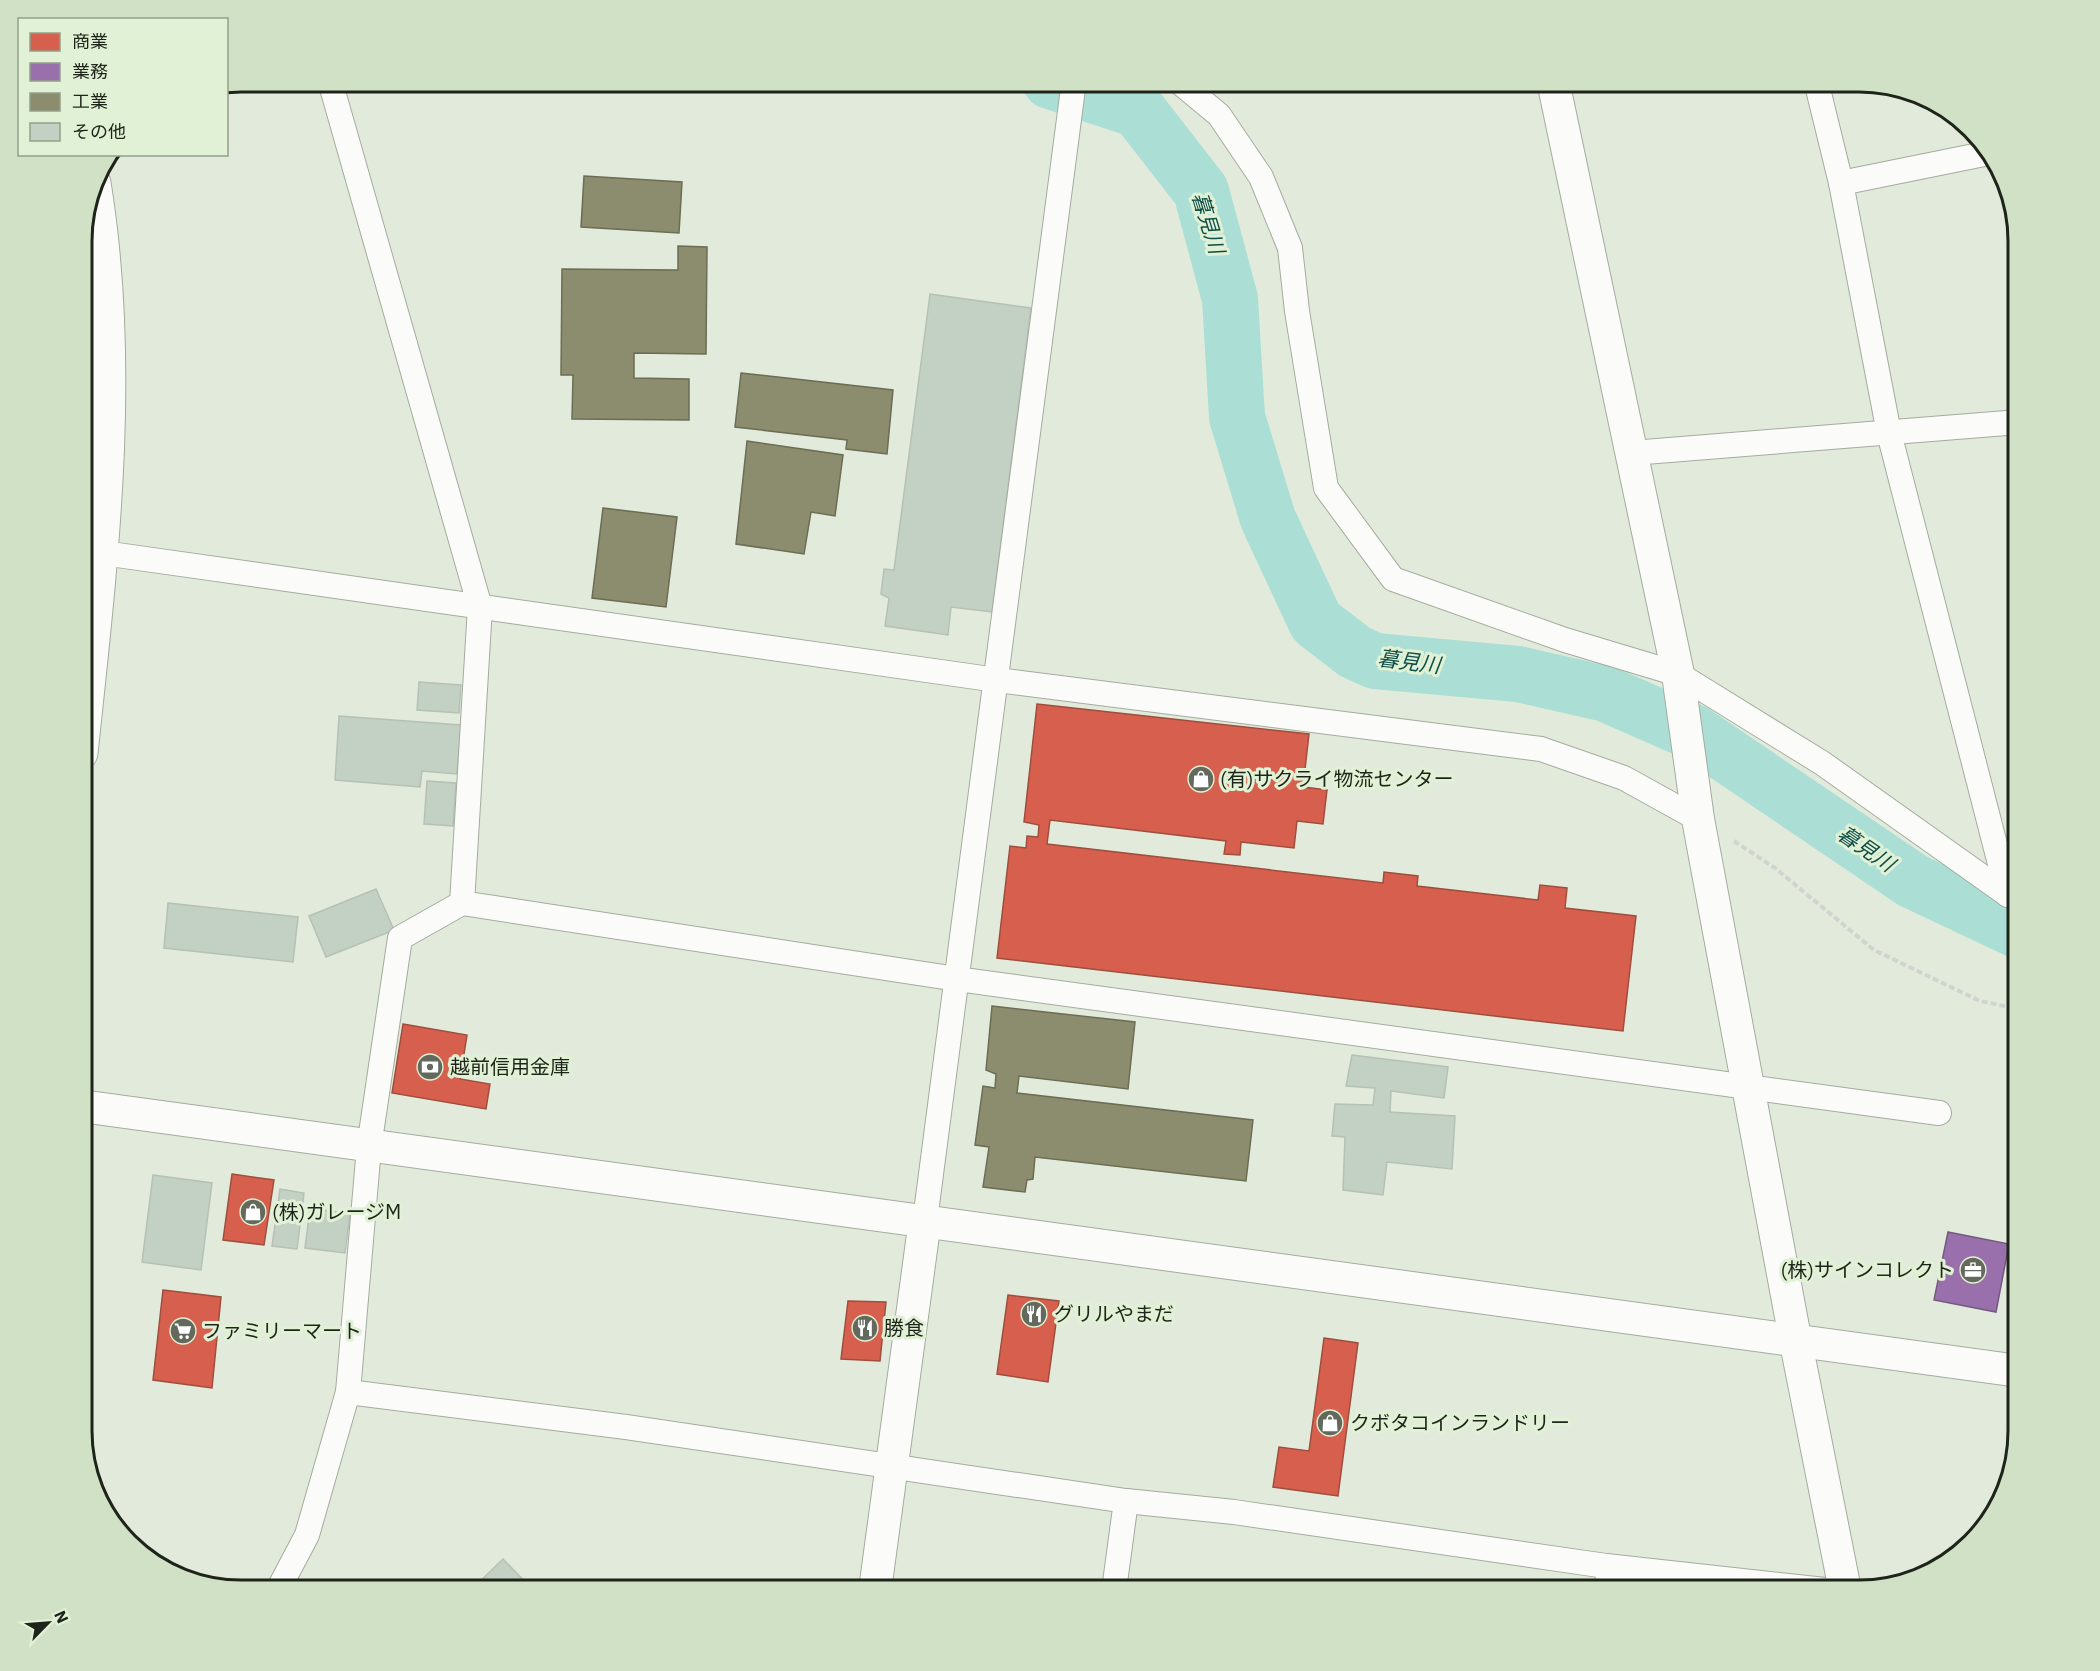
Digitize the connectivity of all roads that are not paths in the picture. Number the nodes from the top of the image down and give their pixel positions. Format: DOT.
graph roads {
  1 [pos="333,91"];
  2 [pos="1073,91"];
  3 [pos="1190,91"];
  4 [pos="1555,91"];
  5 [pos="1818,91"];
  6 [pos="1981,155"];
  7 [pos="1841,183"];
  8 [pos="97,202"];
  9 [pos="2008,423"];
  10 [pos="1889,433"];
  11 [pos="1632,453"];
  12 [pos="103,553"];
  13 [pos="480,607"];
  14 [pos="92,653"];
  15 [pos="1678,674"];
  16 [pos="997,680"];
  17 [pos="1697,811"];
  18 [pos="2008,876"];
  19 [pos="2008,892"];
  20 [pos="462,903"];
  21 [pos="957,979"];
  22 [pos="1749,1088"];
  23 [pos="92,1108"];
  24 [pos="1939,1113"];
  25 [pos="369,1147"];
  26 [pos="925,1220"];
  27 [pos="1795,1338"];
  28 [pos="2008,1369"];
  29 [pos="348,1392"];
  30 [pos="892,1466"];
  31 [pos="1126,1501"];
  32 [pos="1606,1566"];
  33 [pos="283,1580"];
  34 [pos="876,1580"];
  35 [pos="1115,1580"];
  36 [pos="1608,1580"];
  37 [pos="1734,1580"];
  38 [pos="1843,1580"];
  1 -- 13 [label="street"];
  2 -- 16 [label="street"];
  3 -- 15 [label="street"];
  4 -- 11 [label="street"];
  5 -- 7 [label="street"];
  6 -- 7 [label="street"];
  7 -- 10 [label="street"];
  8 -- 12 [label="main road"];
  9 -- 10 [label="street"];
  10 -- 11 [label="street"];
  10 -- 18 [label="street"];
  11 -- 15 [label="street"];
  12 -- 13 [label="street"];
  12 -- 14 [label="main road"];
  13 -- 16 [label="street"];
  13 -- 20 [label="street"];
  15 -- 17 [label="street"];
  15 -- 19 [label="street"];
  16 -- 17 [label="street"];
  16 -- 21 [label="street"];
  17 -- 22 [label="street"];
  20 -- 21 [label="street"];
  20 -- 25 [label="street"];
  21 -- 22 [label="street"];
  21 -- 26 [label="street"];
  22 -- 24 [label="street"];
  22 -- 27 [label="street"];
  23 -- 25 [label="street"];
  25 -- 26 [label="street"];
  25 -- 29 [label="street"];
  26 -- 27 [label="street"];
  26 -- 30 [label="street"];
  27 -- 28 [label="street"];
  27 -- 38 [label="street"];
  29 -- 30 [label="street"];
  29 -- 33 [label="street"];
  30 -- 31 [label="street"];
  30 -- 34 [label="street"];
  31 -- 32 [label="street"];
  31 -- 35 [label="street"];
  32 -- 36 [label="street"];
  32 -- 37 [label="street"];
}
